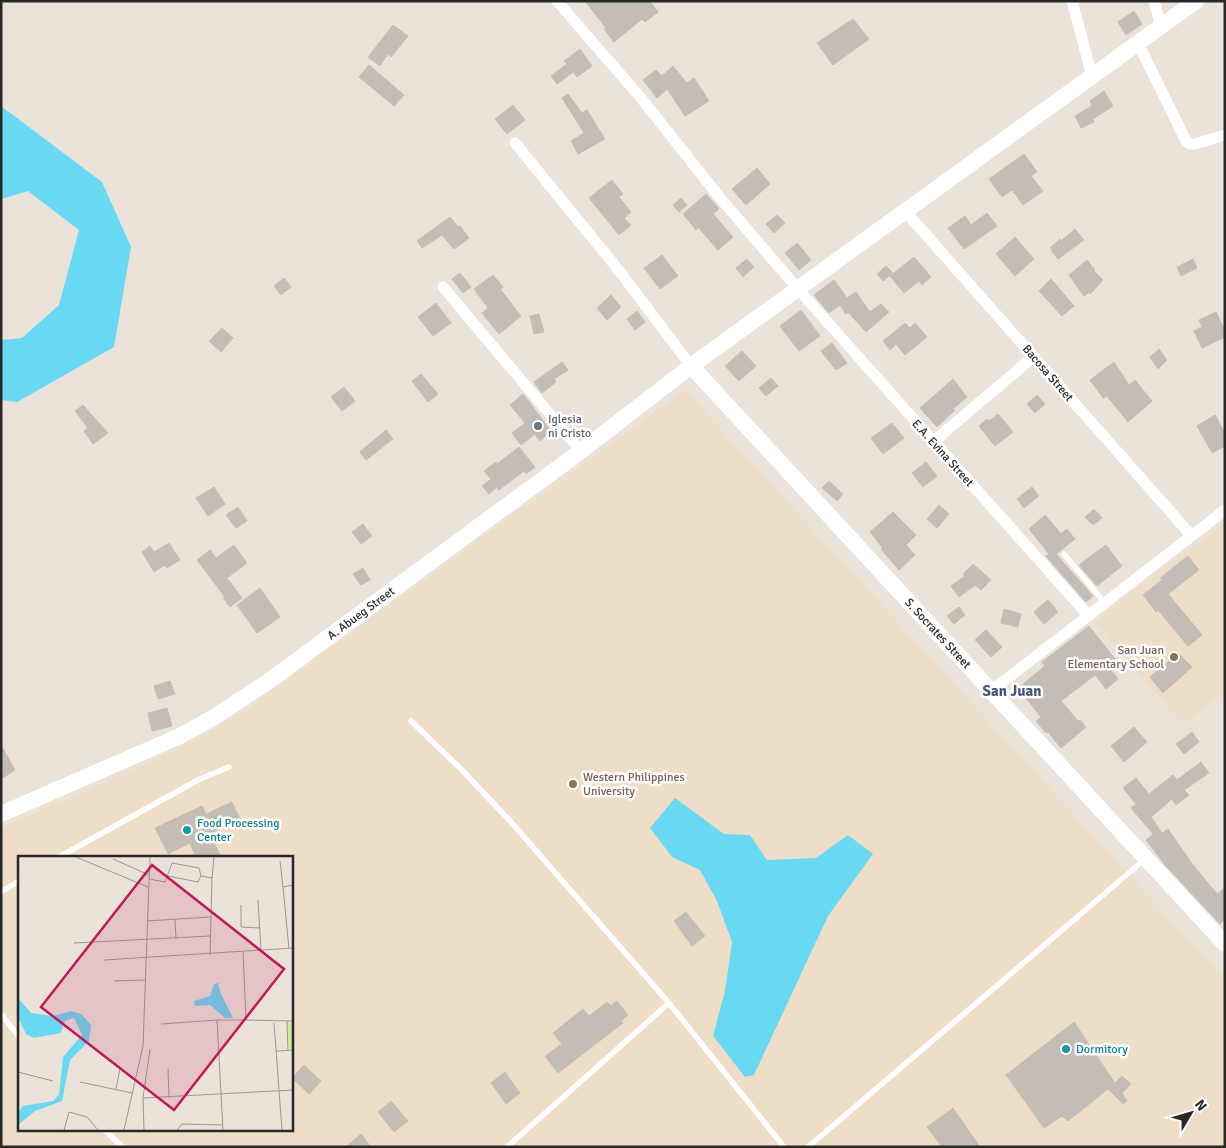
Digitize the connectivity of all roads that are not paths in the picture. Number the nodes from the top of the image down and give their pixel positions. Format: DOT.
graph roads {
  1 [pos="558,1"];
  2 [pos="1072,1"];
  3 [pos="1154,1"];
  4 [pos="1196,1"];
  5 [pos="1161,26"];
  6 [pos="1138,43"];
  7 [pos="1092,76"];
  8 [pos="1225,135"];
  9 [pos="515,143"];
  10 [pos="905,211"];
  11 [pos="443,287"];
  12 [pos="798,289"];
  13 [pos="1033,356"];
  14 [pos="691,366"];
  15 [pos="933,442"];
  16 [pos="581,451"];
  17 [pos="1225,510"];
  18 [pos="1191,535"];
  19 [pos="1064,554"];
  20 [pos="1105,603"];
  21 [pos="1089,616"];
  22 [pos="991,692"];
  23 [pos="411,722"];
  24 [pos="229,767"];
  25 [pos="1,814"];
  26 [pos="61,856"];
  27 [pos="1146,858"];
  28 [pos="18,882"];
  29 [pos="1,892"];
  30 [pos="1225,944"];
  31 [pos="669,1003"];
  32 [pos="1,1014"];
  33 [pos="18,1036"];
  34 [pos="105,1130"];
  35 [pos="122,1147"];
  36 [pos="506,1147"];
  37 [pos="784,1147"];
  38 [pos="808,1147"];
  1 -- 12 [label="street, E.A. Evina Street"];
  2 -- 7 [label="street"];
  3 -- 5 [label="street"];
  4 -- 5 [label="street, A. Abueg Street"];
  5 -- 6 [label="street, A. Abueg Street"];
  6 -- 7 [label="street, A. Abueg Street"];
  6 -- 8 [label="street"];
  7 -- 10 [label="street, A. Abueg Street"];
  9 -- 14 [label="street"];
  10 -- 12 [label="street, A. Abueg Street"];
  10 -- 13 [label="street, Bacosa Street"];
  11 -- 16 [label="street"];
  12 -- 14 [label="street, A. Abueg Street"];
  12 -- 15 [label="street, E.A. Evina Street"];
  13 -- 15 [label="street"];
  13 -- 18 [label="street, Bacosa Street"];
  14 -- 16 [label="street, A. Abueg Street"];
  14 -- 22 [label="street, S. Socrates Street"];
  15 -- 21 [label="street, E.A. Evina Street"];
  16 -- 25 [label="street, A. Abueg Street"];
  17 -- 18 [label="street"];
  18 -- 20 [label="street"];
  19 -- 20 [label="lane"];
  20 -- 21 [label="street"];
  21 -- 22 [label="street"];
  22 -- 27 [label="street, S. Socrates Street"];
  23 -- 31 [label="lane"];
  24 -- 26 [label="lane"];
  27 -- 30 [label="street, S. Socrates Street"];
  27 -- 38 [label="lane"];
  28 -- 29 [label="lane"];
  31 -- 36 [label="lane"];
  31 -- 37 [label="lane"];
  32 -- 33 [label="lane"];
  34 -- 35 [label="lane"];
}
